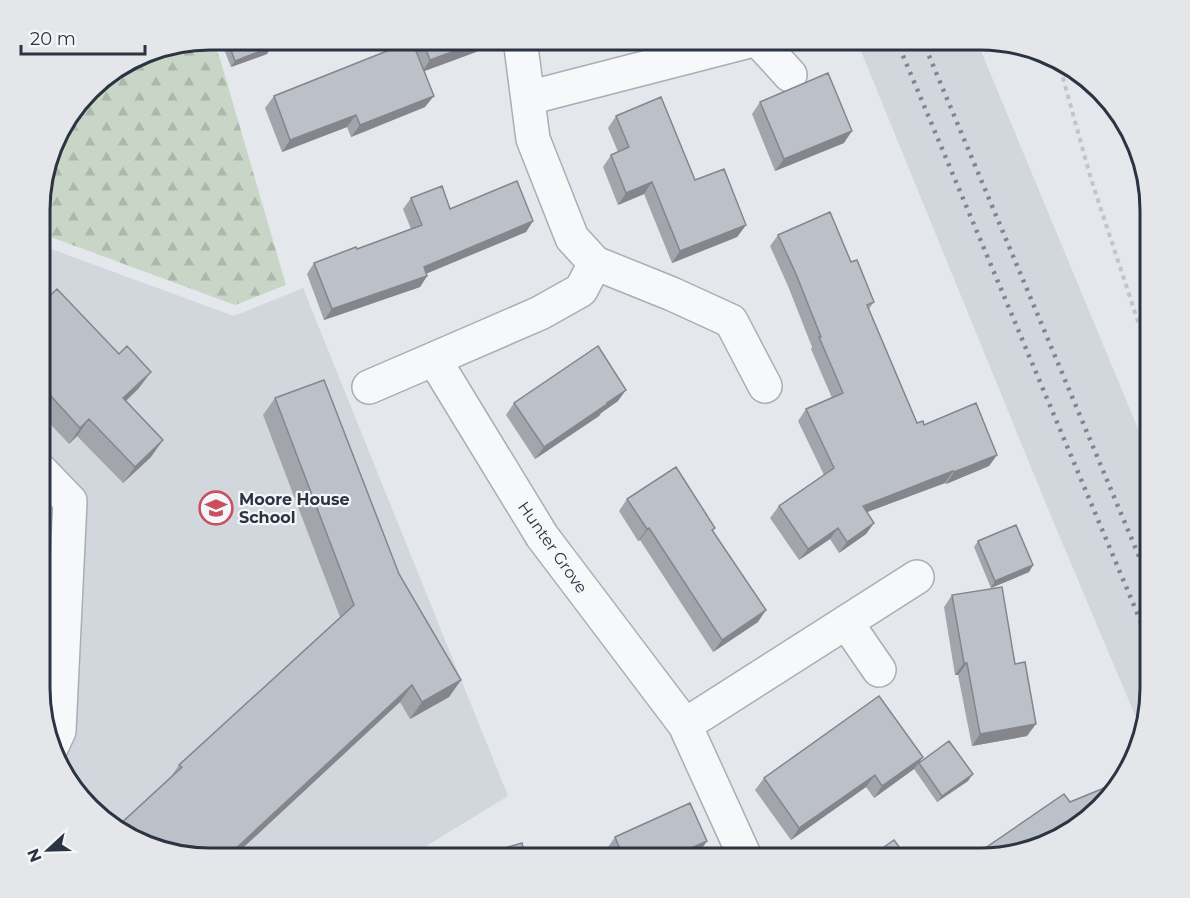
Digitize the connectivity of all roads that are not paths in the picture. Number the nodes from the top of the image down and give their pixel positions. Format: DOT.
graph roads {
  1 [pos="521,50"];
  2 [pos="718,50"];
  3 [pos="767,50"];
  4 [pos="790,75"];
  5 [pos="528,98"];
  6 [pos="595,263"];
  7 [pos="434,359"];
  8 [pos="765,386"];
  9 [pos="369,387"];
  10 [pos="50,480"];
  11 [pos="917,577"];
  12 [pos="846,622"];
  13 [pos="879,670"];
  14 [pos="685,725"];
  15 [pos="57,736"];
  16 [pos="741,848"];
  1 -- 5 [label="street"];
  2 -- 5 [label="street"];
  3 -- 4 [label="street"];
  5 -- 6 [label="street"];
  6 -- 7 [label="street"];
  6 -- 8 [label="street"];
  7 -- 9 [label="street"];
  7 -- 14 [label="street, Hunter Grove"];
  10 -- 15 [label="street"];
  11 -- 12 [label="street"];
  12 -- 13 [label="street"];
  12 -- 14 [label="street"];
  14 -- 16 [label="street, Hunter Grove"];
}
